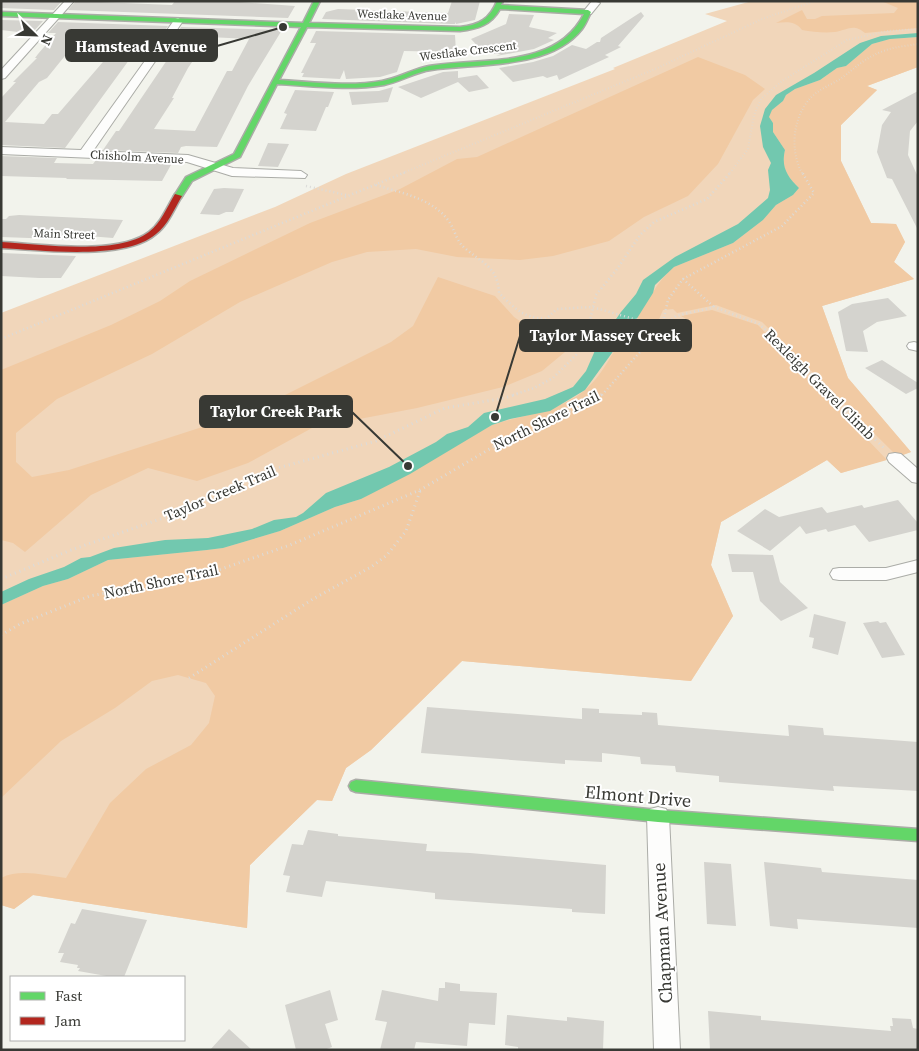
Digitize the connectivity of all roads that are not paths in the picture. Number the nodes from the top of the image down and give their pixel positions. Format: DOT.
graph roads {
  1 [pos="70,1"];
  2 [pos="316,1"];
  3 [pos="498,7"];
  4 [pos="1,14"];
  5 [pos="56,16"];
  6 [pos="178,21"];
  7 [pos="304,25"];
  8 [pos="1,76"];
  9 [pos="276,82"];
  10 [pos="1,150"];
  11 [pos="84,155"];
  12 [pos="216,166"];
  13 [pos="302,181"];
  14 [pos="1,245"];
  15 [pos="895,458"];
  16 [pos="918,478"];
  17 [pos="918,566"];
  18 [pos="839,574"];
  19 [pos="356,786"];
  20 [pos="658,816"];
  21 [pos="918,835"];
  22 [pos="667,1050"];
  1 -- 5 [label="street"];
  2 -- 7 [label="street, Main Street"];
  3 -- 7 [label="street, Westlake Avenue"];
  3 -- 9 [label="street, Westlake Crescent"];
  4 -- 5 [label="street, Westlake Avenue"];
  5 -- 6 [label="street, Westlake Avenue"];
  5 -- 8 [label="street"];
  6 -- 7 [label="street, Westlake Avenue"];
  6 -- 11 [label="street"];
  7 -- 9 [label="street, Main Street"];
  9 -- 12 [label="street, Main Street"];
  10 -- 11 [label="street, Chisholm Avenue"];
  11 -- 12 [label="street, Chisholm Avenue"];
  12 -- 13 [label="street, Chisholm Avenue"];
  12 -- 14 [label="street, Main Street"];
  15 -- 16 [label="street"];
  17 -- 18 [label="street"];
  19 -- 20 [label="street, Elmont Drive"];
  20 -- 21 [label="street, Elmont Drive"];
  20 -- 22 [label="street, Chapman Avenue"];
}
